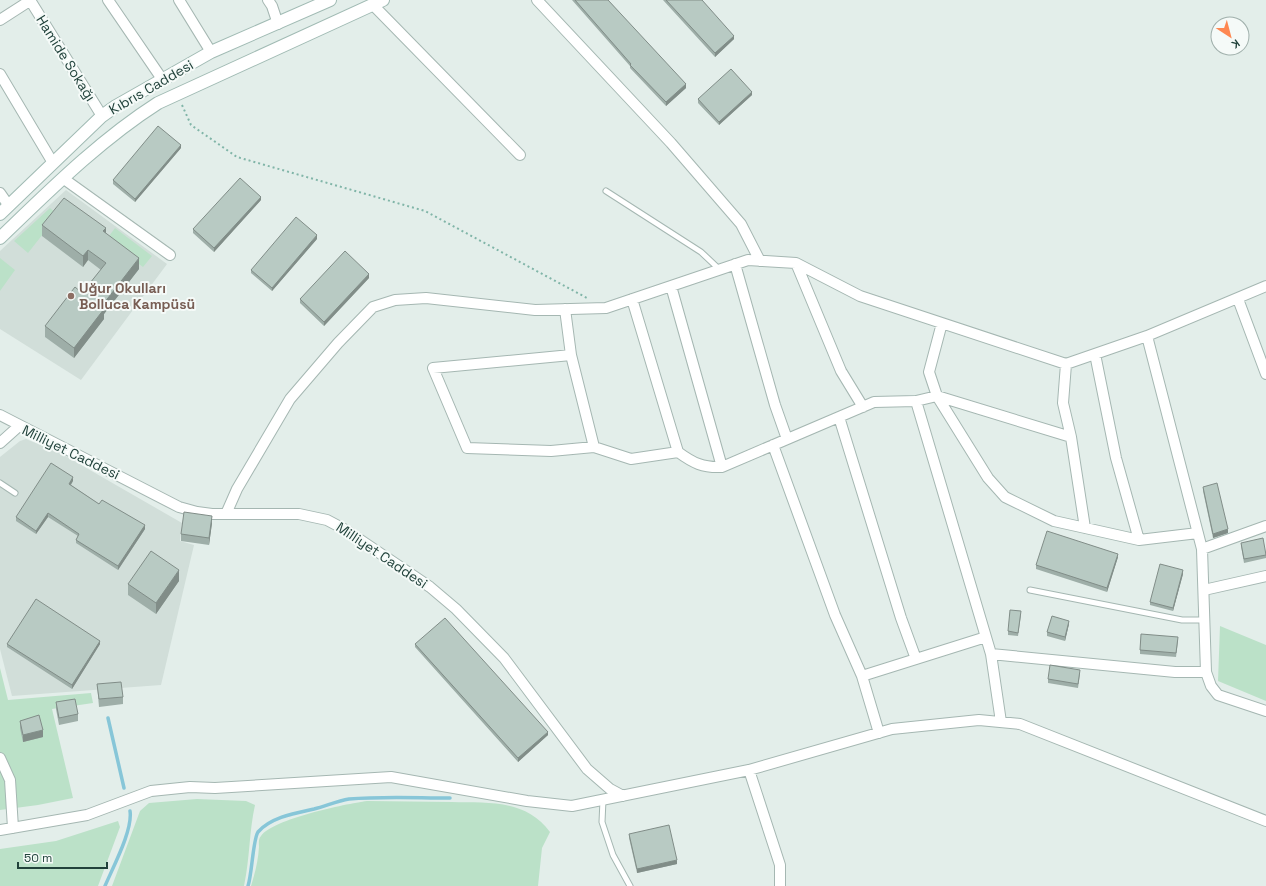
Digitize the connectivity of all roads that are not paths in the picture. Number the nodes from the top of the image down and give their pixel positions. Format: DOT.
graph roads {
  1 [pos="30,0"];
  2 [pos="108,0"];
  3 [pos="179,0"];
  4 [pos="268,0"];
  5 [pos="330,0"];
  6 [pos="537,0"];
  7 [pos="378,2"];
  8 [pos="0,20"];
  9 [pos="278,24"];
  10 [pos="211,52"];
  11 [pos="0,74"];
  12 [pos="162,79"];
  13 [pos="102,116"];
  14 [pos="520,156"];
  15 [pos="53,163"];
  16 [pos="64,179"];
  17 [pos="606,191"];
  18 [pos="0,193"];
  19 [pos="4,210"];
  20 [pos="0,238"];
  21 [pos="170,255"];
  22 [pos="760,261"];
  23 [pos="796,263"];
  24 [pos="735,264"];
  25 [pos="719,269"];
  26 [pos="671,286"];
  27 [pos="1266,286"];
  28 [pos="632,299"];
  29 [pos="1238,299"];
  30 [pos="565,309"];
  31 [pos="942,323"];
  32 [pos="1147,336"];
  33 [pos="1095,354"];
  34 [pos="571,355"];
  35 [pos="1066,364"];
  36 [pos="1266,374"];
  37 [pos="937,396"];
  38 [pos="916,401"];
  39 [pos="863,407"];
  40 [pos="0,415"];
  41 [pos="839,417"];
  42 [pos="19,426"];
  43 [pos="1071,437"];
  44 [pos="788,439"];
  45 [pos="0,443"];
  46 [pos="774,445"];
  47 [pos="594,447"];
  48 [pos="678,452"];
  49 [pos="722,467"];
  50 [pos="0,483"];
  51 [pos="15,493"];
  52 [pos="226,514"];
  53 [pos="1266,526"];
  54 [pos="1085,528"];
  55 [pos="1198,533"];
  56 [pos="1139,540"];
  57 [pos="1202,548"];
  58 [pos="1266,576"];
  59 [pos="1030,590"];
  60 [pos="1204,590"];
  61 [pos="1205,620"];
  62 [pos="986,638"];
  63 [pos="991,654"];
  64 [pos="916,659"];
  65 [pos="1206,672"];
  66 [pos="862,676"];
  67 [pos="1266,712"];
  68 [pos="1001,722"];
  69 [pos="879,733"];
  70 [pos="0,758"];
  71 [pos="749,770"];
  72 [pos="623,796"];
  73 [pos="603,800"];
  74 [pos="1266,821"];
  75 [pos="13,828"];
  76 [pos="0,830"];
  77 [pos="630,886"];
  78 [pos="780,886"];
  1 -- 8 [label="street"];
  1 -- 13 [label="street, Hamide Sokağı"];
  2 -- 12 [label="street"];
  3 -- 10 [label="street"];
  4 -- 9 [label="street"];
  5 -- 9 [label="main road, Kıbrıs Caddesi"];
  6 -- 22 [label="street"];
  7 -- 14 [label="street"];
  7 -- 16 [label="main road"];
  9 -- 10 [label="main road, Kıbrıs Caddesi"];
  10 -- 12 [label="main road, Kıbrıs Caddesi"];
  11 -- 15 [label="street"];
  12 -- 13 [label="main road, Kıbrıs Caddesi"];
  13 -- 15 [label="main road, Kıbrıs Caddesi"];
  15 -- 19 [label="main road, Kıbrıs Caddesi"];
  16 -- 20 [label="main road"];
  16 -- 21 [label="street"];
  17 -- 25 [label="lane"];
  18 -- 19 [label="street"];
  22 -- 23 [label="street"];
  22 -- 24 [label="street"];
  23 -- 31 [label="street"];
  23 -- 39 [label="street"];
  24 -- 25 [label="street"];
  24 -- 44 [label="street"];
  25 -- 26 [label="street"];
  26 -- 28 [label="street"];
  26 -- 49 [label="street"];
  27 -- 29 [label="street"];
  28 -- 30 [label="street"];
  28 -- 48 [label="street"];
  29 -- 32 [label="street"];
  29 -- 36 [label="street"];
  30 -- 34 [label="street"];
  30 -- 52 [label="street"];
  31 -- 35 [label="street"];
  31 -- 37 [label="street"];
  32 -- 33 [label="street"];
  32 -- 55 [label="street"];
  33 -- 35 [label="street"];
  33 -- 56 [label="street"];
  34 -- 47 [label="street"];
  34 -- 47 [label="street"];
  35 -- 43 [label="street"];
  37 -- 38 [label="street"];
  37 -- 43 [label="street"];
  37 -- 54 [label="street"];
  38 -- 39 [label="street"];
  38 -- 62 [label="street"];
  39 -- 41 [label="street"];
  40 -- 42 [label="street, Milliyet Caddesi"];
  41 -- 44 [label="street"];
  41 -- 64 [label="street"];
  42 -- 45 [label="street"];
  42 -- 52 [label="street, Milliyet Caddesi"];
  43 -- 54 [label="street"];
  44 -- 46 [label="street"];
  46 -- 49 [label="street"];
  46 -- 66 [label="street"];
  47 -- 48 [label="street"];
  48 -- 49 [label="street"];
  50 -- 51 [label="lane"];
  52 -- 72 [label="street, Milliyet Caddesi"];
  53 -- 57 [label="street"];
  54 -- 56 [label="street"];
  55 -- 56 [label="street"];
  55 -- 57 [label="street"];
  57 -- 60 [label="street"];
  58 -- 60 [label="street"];
  59 -- 61 [label="lane"];
  60 -- 61 [label="street"];
  61 -- 65 [label="street"];
  62 -- 63 [label="street"];
  62 -- 64 [label="street"];
  63 -- 65 [label="street"];
  63 -- 68 [label="street"];
  64 -- 66 [label="street"];
  65 -- 67 [label="street"];
  66 -- 69 [label="street"];
  68 -- 69 [label="street"];
  68 -- 74 [label="street"];
  69 -- 71 [label="street"];
  70 -- 75 [label="street"];
  71 -- 72 [label="street"];
  71 -- 78 [label="street"];
  72 -- 73 [label="street"];
  73 -- 75 [label="street"];
  73 -- 77 [label="lane"];
  75 -- 76 [label="street"];
}
